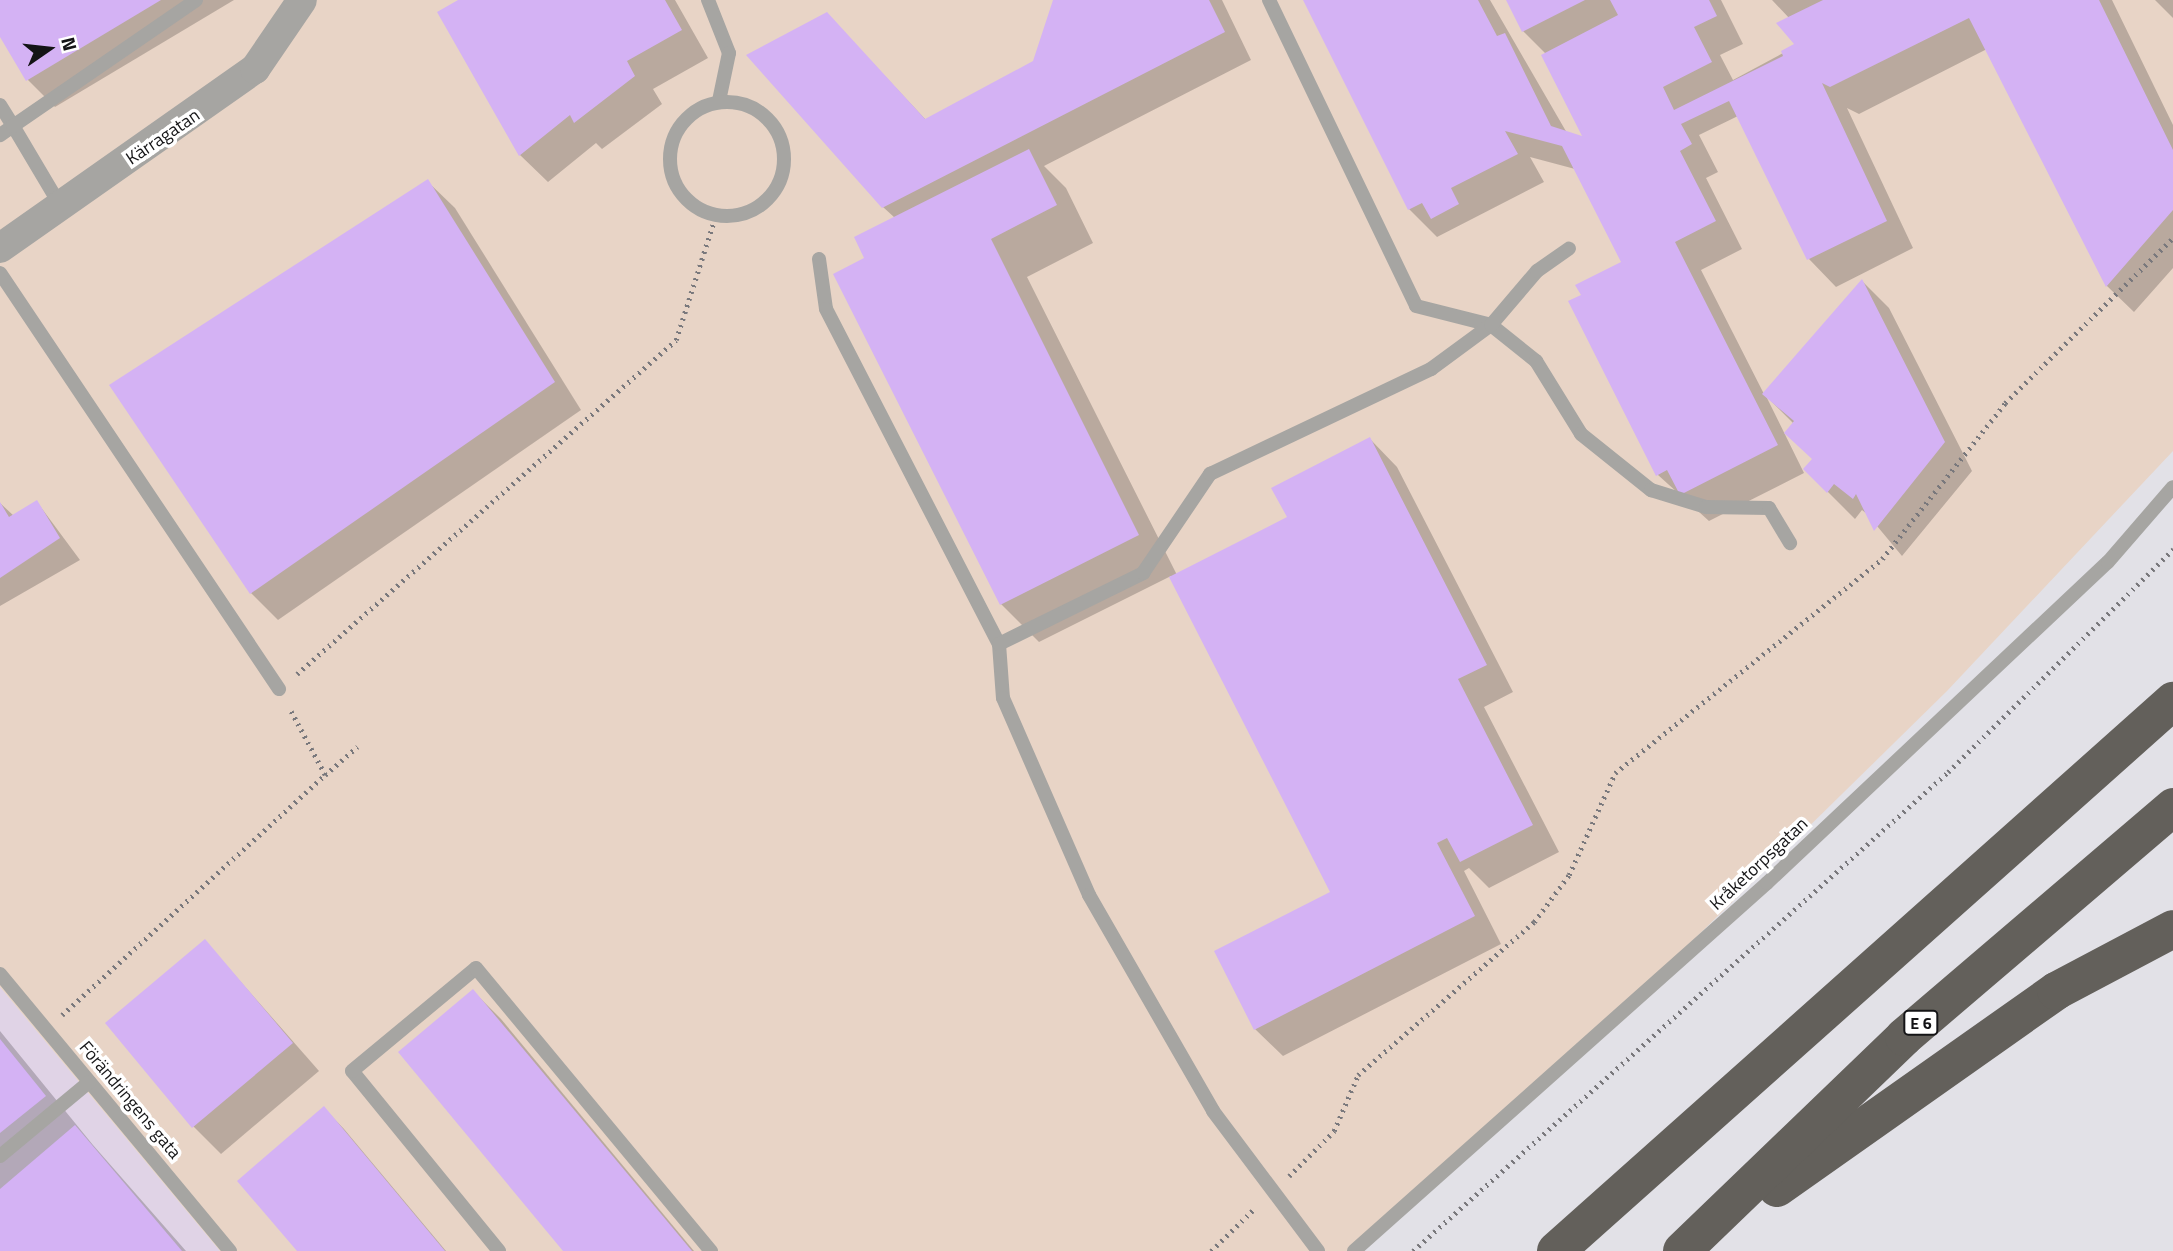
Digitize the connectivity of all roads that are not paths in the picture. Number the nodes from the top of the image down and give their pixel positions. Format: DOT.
graph roads {
  1 [pos="196,0"];
  2 [pos="302,0"];
  3 [pos="708,0"];
  4 [pos="1269,0"];
  5 [pos="719,101"];
  6 [pos="0,105"];
  7 [pos="13,126"];
  8 [pos="0,135"];
  9 [pos="60,205"];
  10 [pos="0,248"];
  11 [pos="1569,249"];
  12 [pos="819,259"];
  13 [pos="0,272"];
  14 [pos="1491,325"];
  15 [pos="2173,487"];
  16 [pos="1790,543"];
  17 [pos="999,643"];
  18 [pos="279,689"];
  19 [pos="2173,701"];
  20 [pos="2173,710"];
  21 [pos="2131,740"];
  22 [pos="2173,807"];
  23 [pos="2173,929"];
  24 [pos="0,974"];
  25 [pos="89,1082"];
  26 [pos="0,1156"];
  27 [pos="230,1251"];
  28 [pos="499,1251"];
  29 [pos="711,1251"];
  30 [pos="1318,1251"];
  31 [pos="1354,1251"];
  32 [pos="1556,1251"];
  33 [pos="1682,1251"];
  34 [pos="1691,1251"];
  1 -- 7 [label="lane"];
  2 -- 9 [label="street, Kärragatan"];
  3 -- 5 [label="lane"];
  4 -- 14 [label="lane"];
  5 -- 5 [label="lane"];
  6 -- 7 [label="lane"];
  7 -- 8 [label="lane"];
  7 -- 9 [label="lane"];
  9 -- 10 [label="street, Kärragatan"];
  11 -- 14 [label="lane"];
  12 -- 17 [label="lane"];
  13 -- 18 [label="lane"];
  14 -- 16 [label="lane"];
  14 -- 17 [label="lane"];
  15 -- 31 [label="lane, Kråketorpsgatan"];
  17 -- 30 [label="lane"];
  19 -- 21 [label="highway"];
  20 -- 21 [label="highway"];
  21 -- 32 [label="highway"];
  22 -- 33 [label="highway, E 6"];
  23 -- 34 [label="highway"];
  24 -- 25 [label="lane, Förändringens gata"];
  25 -- 26 [label="lane"];
  25 -- 27 [label="lane, Förändringens gata"];
  28 -- 29 [label="lane"];
}
